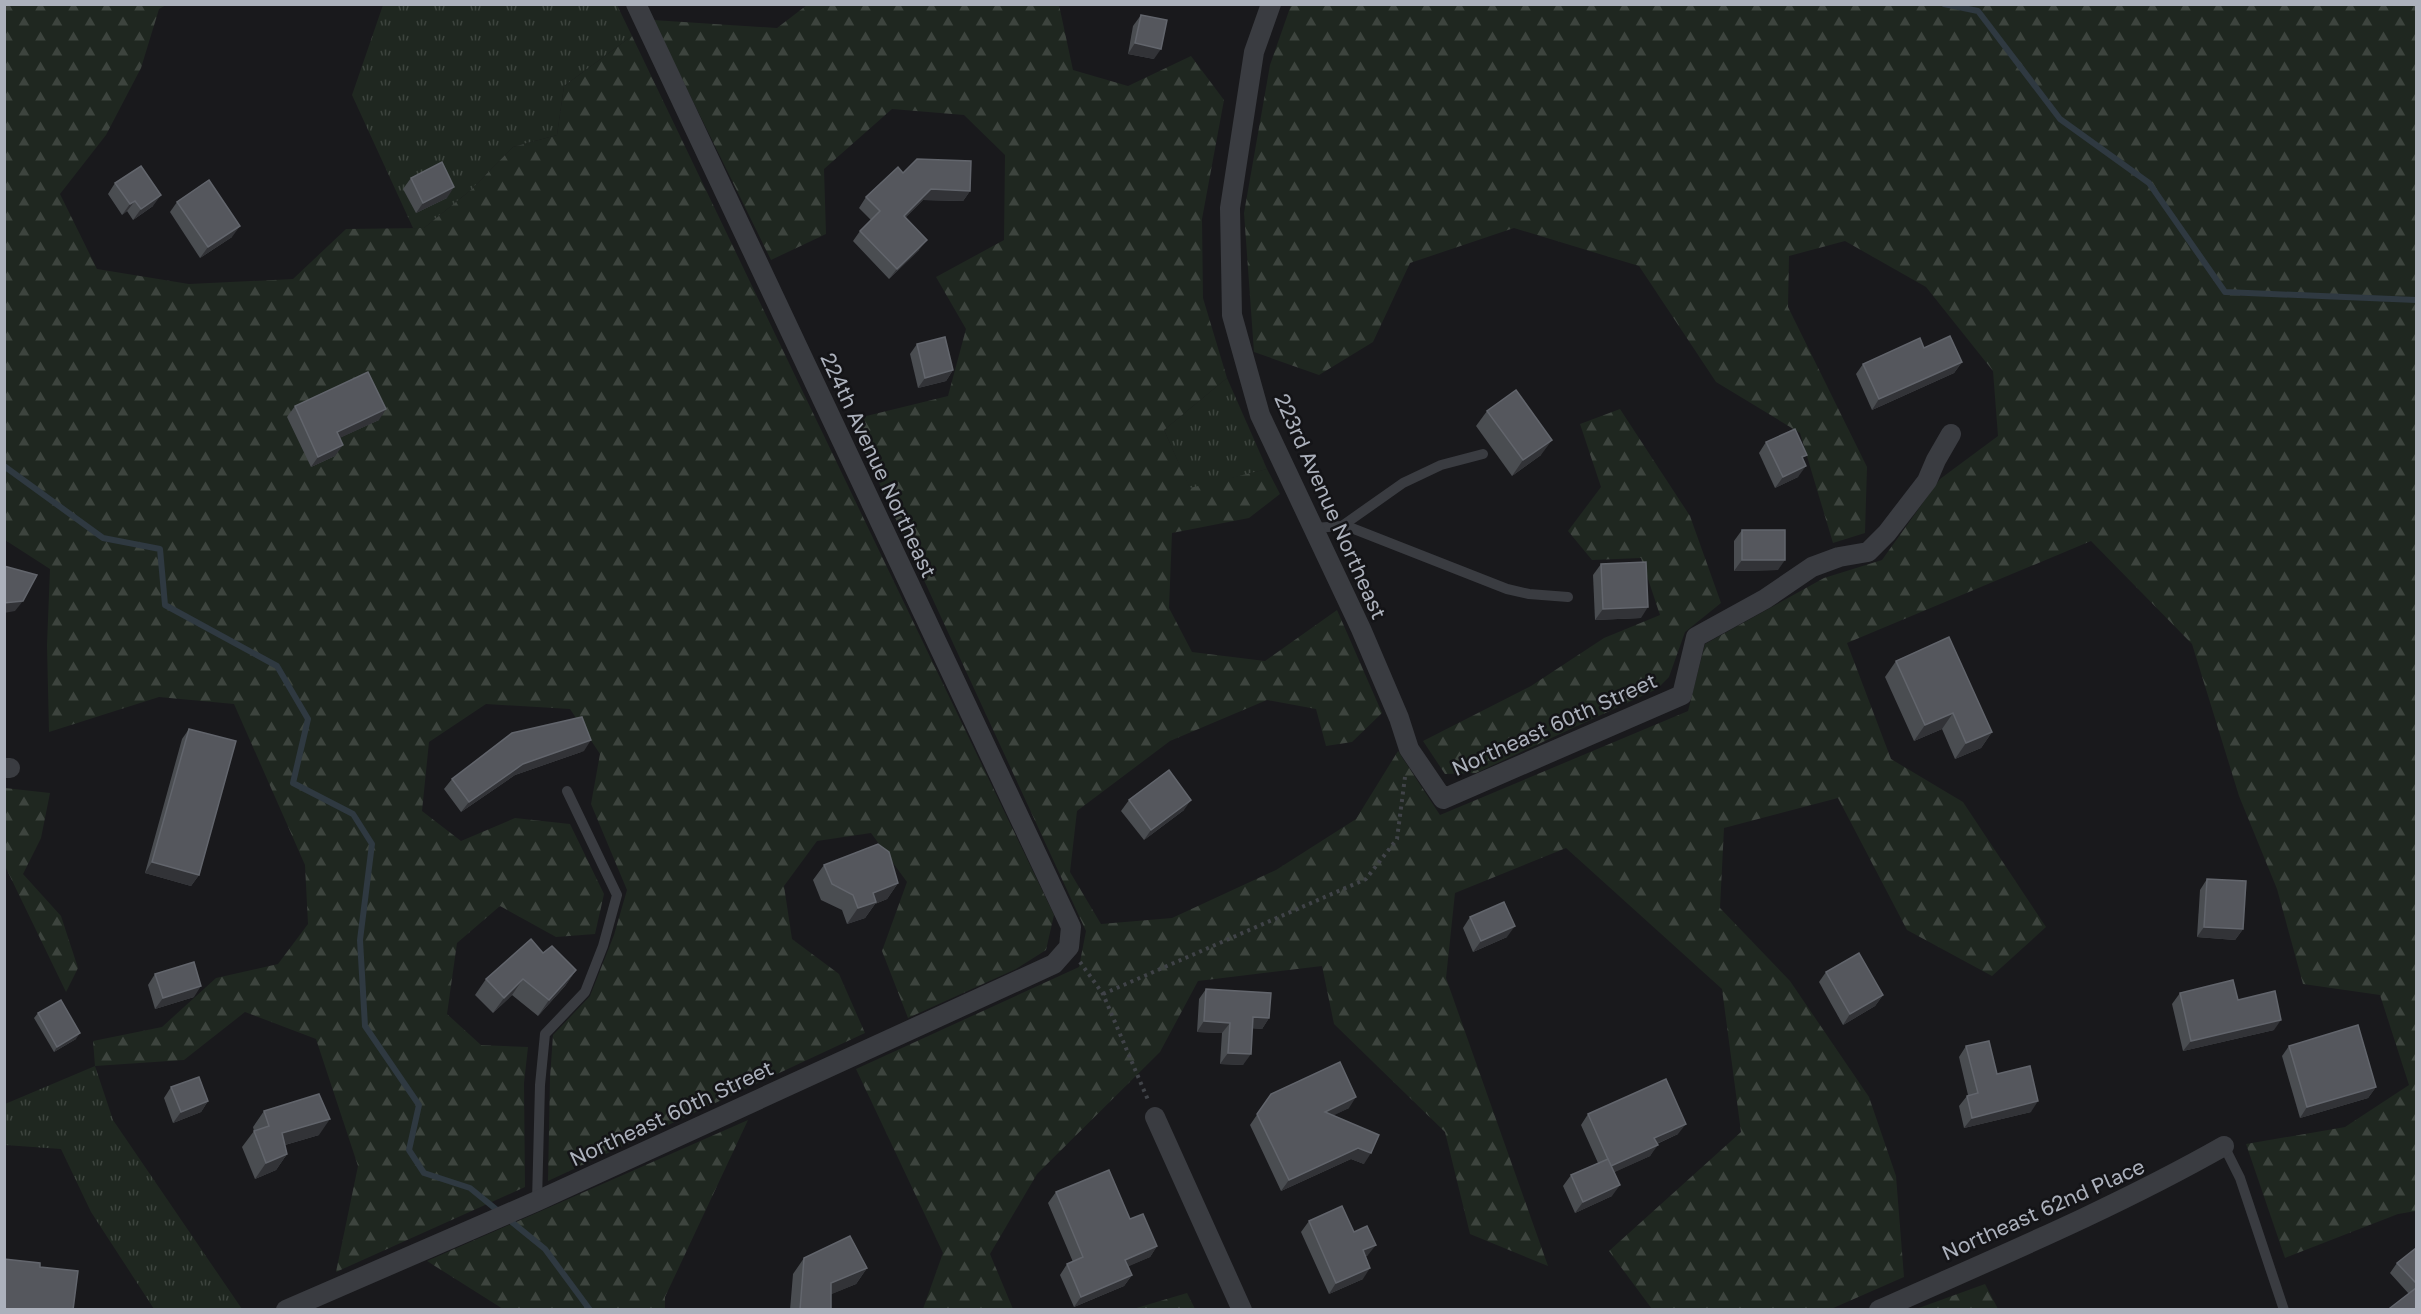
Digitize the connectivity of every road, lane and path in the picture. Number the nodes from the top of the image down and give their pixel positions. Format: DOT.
graph roads {
  1 [pos="636,4"];
  2 [pos="1271,4"];
  3 [pos="1952,434"];
  4 [pos="1483,454"];
  5 [pos="1342,526"];
  6 [pos="1314,528"];
  7 [pos="1568,597"];
  8 [pos="1409,748"];
  9 [pos="567,791"];
  10 [pos="1443,799"];
  11 [pos="1069,947"];
  12 [pos="1103,994"];
  13 [pos="1155,1118"];
  14 [pos="2224,1146"];
  15 [pos="529,1204"];
  16 [pos="286,1310"];
  17 [pos="1242,1310"];
  18 [pos="1879,1310"];
  19 [pos="2284,1310"];
  1 -- 11 [label="street, 224th Avenue Northeast"];
  2 -- 6 [label="street, 223rd Avenue Northeast"];
  3 -- 10 [label="street, Northeast 60th Street"];
  4 -- 5 [label="lane"];
  5 -- 6 [label="lane"];
  5 -- 7 [label="lane"];
  6 -- 8 [label="street, 223rd Avenue Northeast"];
  8 -- 10 [label="street, 223rd Avenue Northeast"];
  8 -- 12 [label="path"];
  9 -- 15 [label="lane"];
  11 -- 12 [label="path"];
  11 -- 15 [label="street, Northeast 60th Street"];
  12 -- 13 [label="path"];
  13 -- 17 [label="street"];
  14 -- 18 [label="street, Northeast 62nd Place"];
  14 -- 19 [label="lane"];
  15 -- 16 [label="street, Northeast 60th Street"];
}
